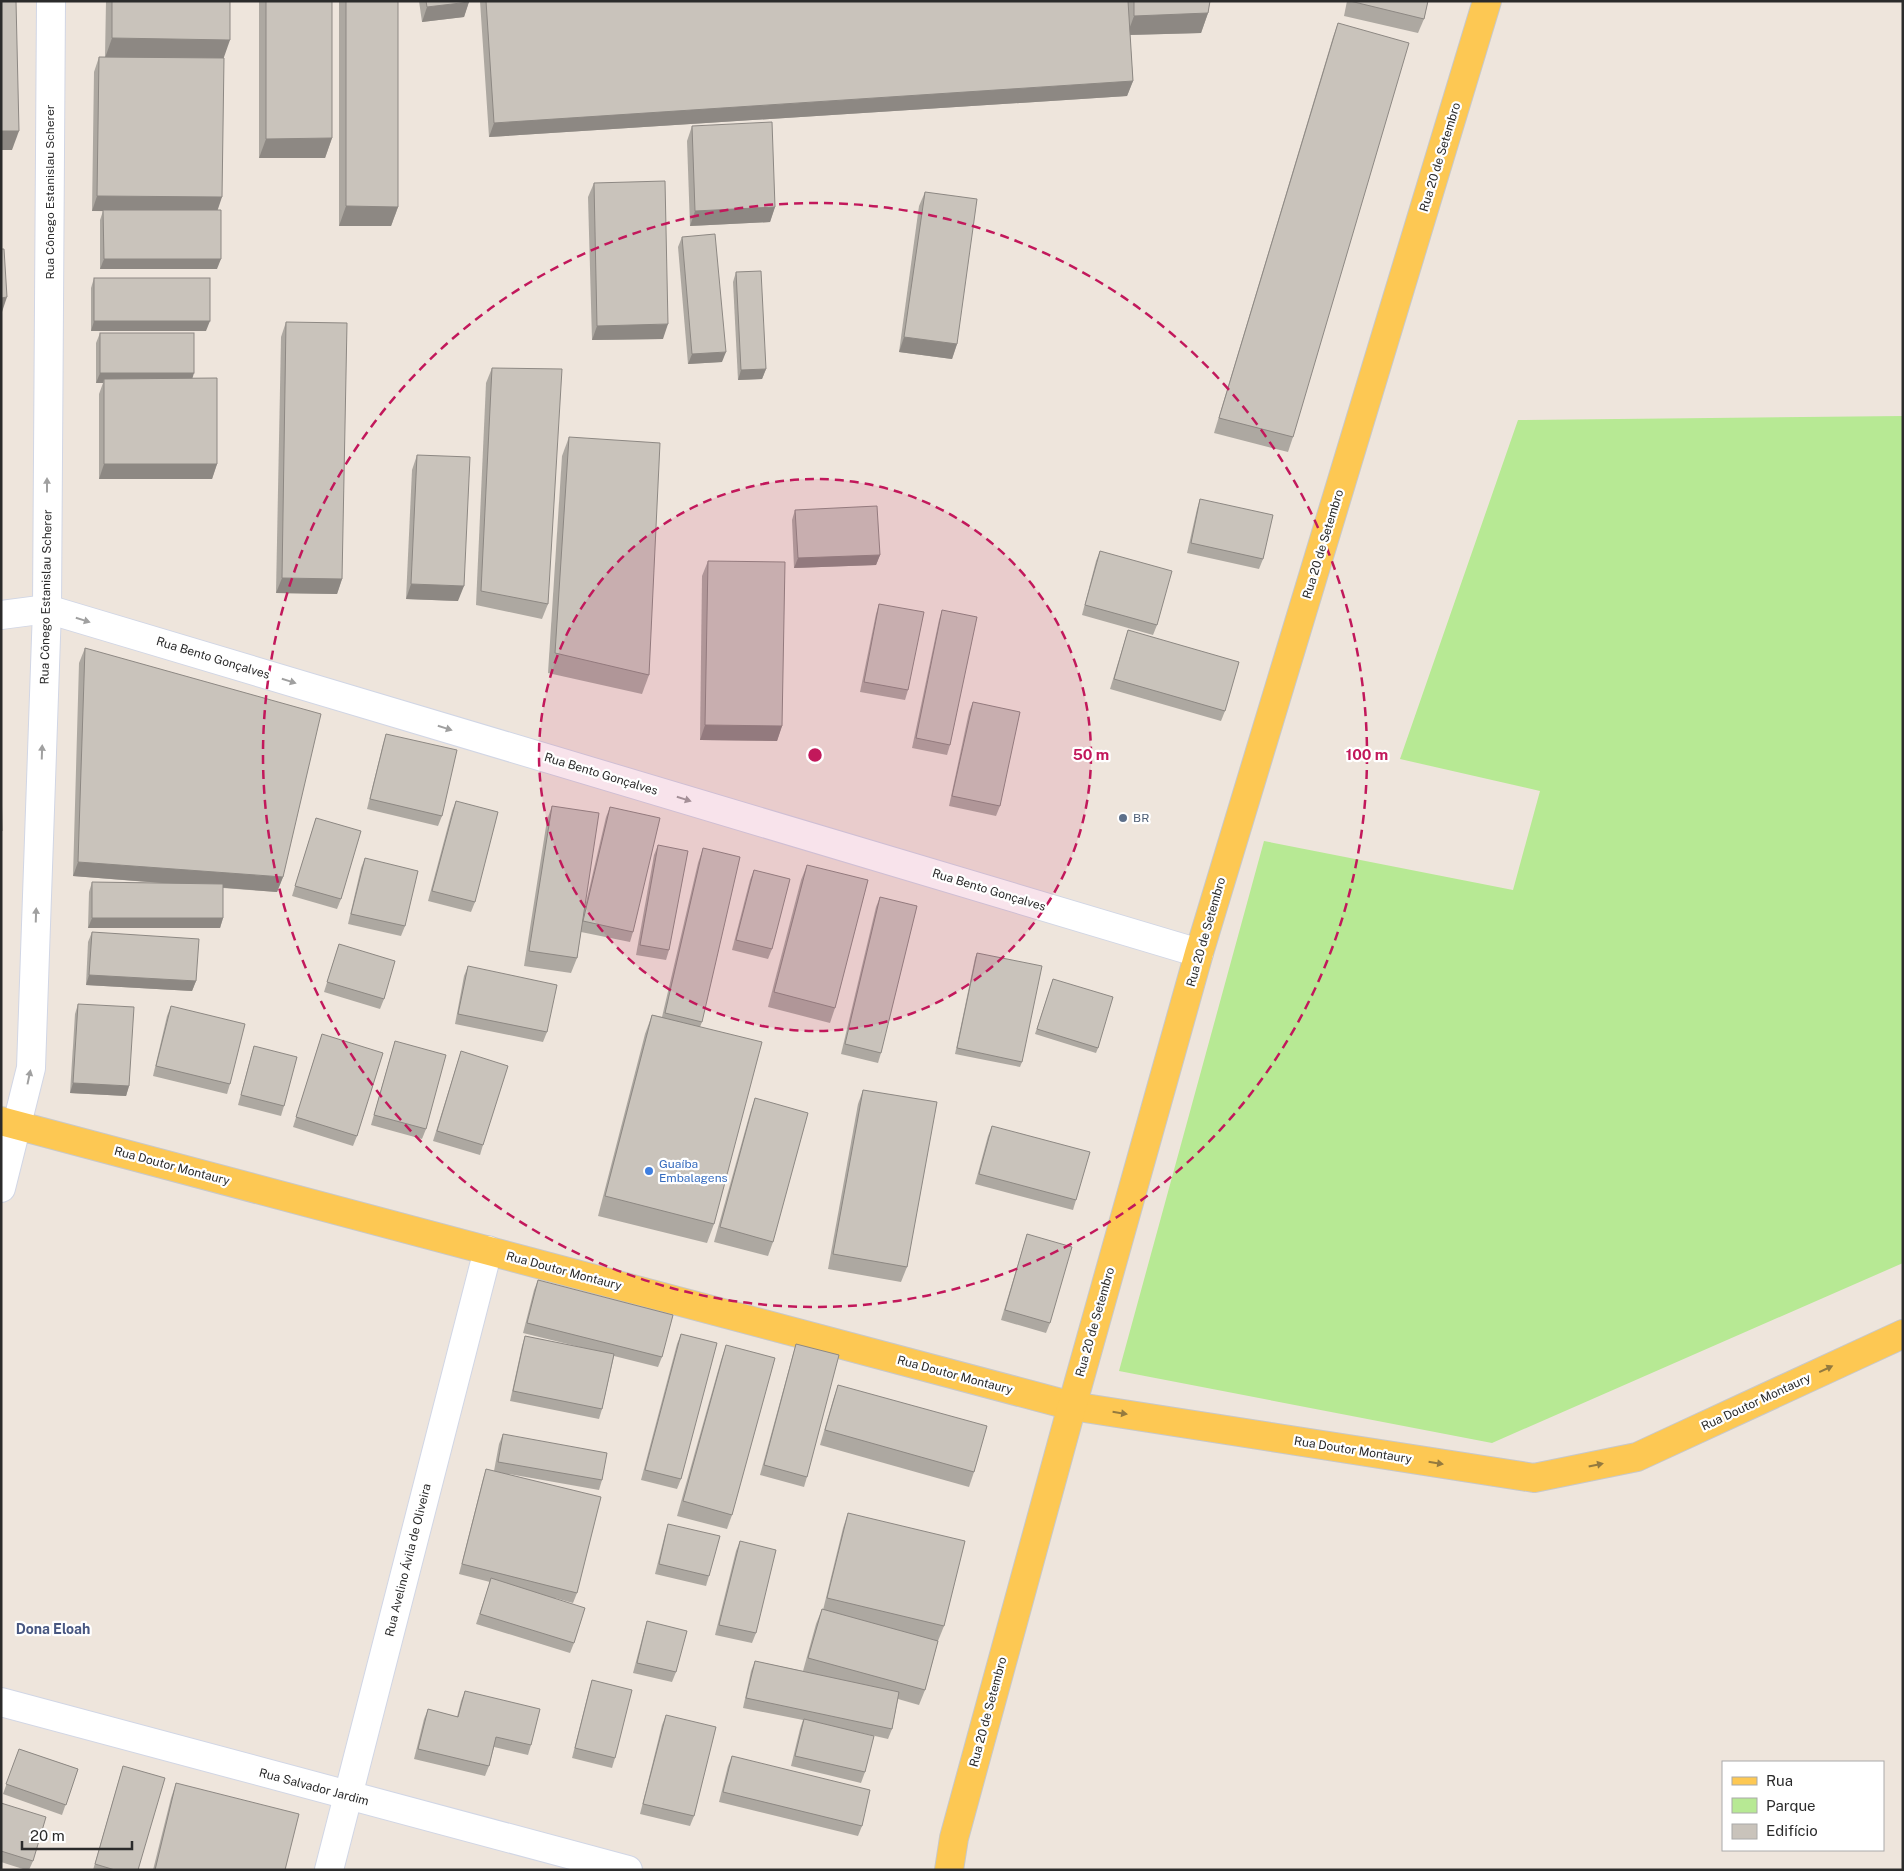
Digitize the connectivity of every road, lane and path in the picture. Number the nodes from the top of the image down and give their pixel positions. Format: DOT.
graph roads {
  1 [pos="51,1"];
  2 [pos="1487,1"];
  3 [pos="47,609"];
  4 [pos="1,615"];
  5 [pos="1199,953"];
  6 [pos="10,1123"];
  7 [pos="1,1188"];
  8 [pos="488,1250"];
  9 [pos="1903,1334"];
  10 [pos="1072,1406"];
  11 [pos="1,1702"];
  12 [pos="348,1796"];
  13 [pos="329,1870"];
  14 [pos="628,1870"];
  15 [pos="949,1870"];
  3 -- 1 [label="street, Rua Cônego Estanislau Scherer, one-way"];
  2 -- 5 [label="main road, Rua 20 de Setembro"];
  3 -- 4 [label="street, Rua Bento Gonçalves"];
  3 -- 5 [label="street, Rua Bento Gonçalves, one-way"];
  6 -- 3 [label="street, Rua Cônego Estanislau Scherer, one-way"];
  5 -- 10 [label="main road, Rua 20 de Setembro"];
  6 -- 7 [label="street, Rua Cônego Estanislau Scherer"];
  6 -- 8 [label="main road, Rua Doutor Montaury"];
  8 -- 10 [label="main road, Rua Doutor Montaury"];
  8 -- 12 [label="street, Rua Avelino Ávila de Oliveira"];
  10 -- 9 [label="main road, Rua Doutor Montaury, one-way"];
  10 -- 15 [label="main road, Rua 20 de Setembro"];
  11 -- 12 [label="street, Rua Salvador Jardim"];
  12 -- 13 [label="street, Rua Avelino Ávila de Oliveira"];
  12 -- 14 [label="street, Rua Salvador Jardim"];
}
